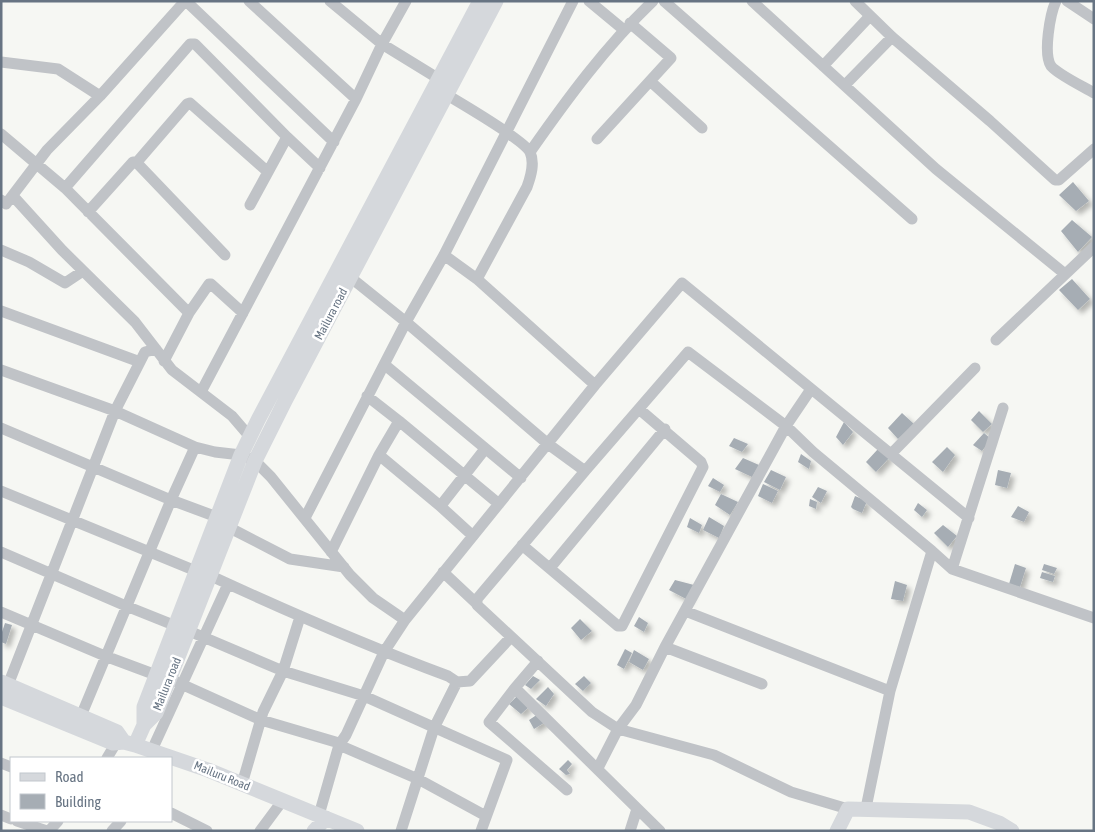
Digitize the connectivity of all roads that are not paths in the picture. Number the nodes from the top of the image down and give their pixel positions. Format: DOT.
graph roads {
  1 [pos="185,1"];
  2 [pos="249,1"];
  3 [pos="330,1"];
  4 [pos="406,1"];
  5 [pos="480,1"];
  6 [pos="496,1"];
  7 [pos="573,1"];
  8 [pos="589,1"];
  9 [pos="652,1"];
  10 [pos="664,1"];
  11 [pos="855,1"];
  12 [pos="1056,1"];
  13 [pos="1067,1"];
  14 [pos="755,2"];
  15 [pos="870,16"];
  16 [pos="1094,20"];
  17 [pos="627,26"];
  18 [pos="892,37"];
  19 [pos="382,44"];
  20 [pos="1,62"];
  21 [pos="823,66"];
  22 [pos="439,78"];
  23 [pos="650,81"];
  24 [pos="845,85"];
  25 [pos="1094,93"];
  26 [pos="447,95"];
  27 [pos="100,96"];
  28 [pos="356,99"];
  29 [pos="702,128"];
  30 [pos="506,132"];
  31 [pos="1,134"];
  32 [pos="287,137"];
  33 [pos="597,139"];
  34 [pos="334,142"];
  35 [pos="1094,148"];
  36 [pos="530,152"];
  37 [pos="137,162"];
  38 [pos="36,163"];
  39 [pos="320,168"];
  40 [pos="268,172"];
  41 [pos="65,188"];
  42 [pos="13,196"];
  43 [pos="1,200"];
  44 [pos="250,205"];
  45 [pos="88,212"];
  46 [pos="912,219"];
  47 [pos="1094,247"];
  48 [pos="1,250"];
  49 [pos="225,255"];
  50 [pos="444,255"];
  51 [pos="83,271"];
  52 [pos="1065,274"];
  53 [pos="350,277"];
  54 [pos="477,279"];
  55 [pos="1,312"];
  56 [pos="244,312"];
  57 [pos="189,313"];
  58 [pos="406,322"];
  59 [pos="996,340"];
  60 [pos="156,349"];
  61 [pos="164,360"];
  62 [pos="140,362"];
  63 [pos="385,364"];
  64 [pos="974,368"];
  65 [pos="1,370"];
  66 [pos="595,385"];
  67 [pos="811,388"];
  68 [pos="201,392"];
  69 [pos="367,396"];
  70 [pos="1003,408"];
  71 [pos="639,409"];
  72 [pos="115,411"];
  73 [pos="399,421"];
  74 [pos="786,426"];
  75 [pos="1,428"];
  76 [pos="665,430"];
  77 [pos="250,438"];
  78 [pos="548,444"];
  79 [pos="195,446"];
  80 [pos="485,449"];
  81 [pos="890,454"];
  82 [pos="379,455"];
  83 [pos="248,458"];
  84 [pos="93,467"];
  85 [pos="585,471"];
  86 [pos="464,476"];
  87 [pos="521,478"];
  88 [pos="1,491"];
  89 [pos="171,500"];
  90 [pos="499,504"];
  91 [pos="439,505"];
  92 [pos="217,518"];
  93 [pos="305,518"];
  94 [pos="968,518"];
  95 [pos="72,520"];
  96 [pos="230,528"];
  97 [pos="472,536"];
  98 [pos="522,545"];
  99 [pos="932,551"];
  100 [pos="1,552"];
  101 [pos="149,552"];
  102 [pos="332,552"];
  103 [pos="344,568"];
  104 [pos="550,568"];
  105 [pos="952,569"];
  106 [pos="443,572"];
  107 [pos="51,573"];
  108 [pos="204,574"];
  109 [pos="228,584"];
  110 [pos="476,603"];
  111 [pos="126,606"];
  112 [pos="685,611"];
  113 [pos="1,612"];
  114 [pos="300,617"];
  115 [pos="1094,618"];
  116 [pos="405,620"];
  117 [pos="31,624"];
  118 [pos="182,628"];
  119 [pos="204,637"];
  120 [pos="511,637"];
  121 [pos="665,647"];
  122 [pos="384,652"];
  123 [pos="105,656"];
  124 [pos="538,661"];
  125 [pos="283,671"];
  126 [pos="169,680"];
  127 [pos="457,682"];
  128 [pos="762,684"];
  129 [pos="3,688"];
  130 [pos="514,688"];
  131 [pos="890,691"];
  132 [pos="364,696"];
  133 [pos="81,716"];
  134 [pos="261,720"];
  135 [pos="434,728"];
  136 [pos="618,729"];
  137 [pos="124,741"];
  138 [pos="339,746"];
  139 [pos="152,750"];
  140 [pos="108,757"];
  141 [pos="168,757"];
  142 [pos="172,758"];
  143 [pos="598,768"];
  144 [pos="418,779"];
  145 [pos="242,784"];
  146 [pos="567,790"];
  147 [pos="283,800"];
  148 [pos="866,808"];
  149 [pos="637,809"];
  150 [pos="848,809"];
  151 [pos="172,814"];
  152 [pos="486,816"];
  153 [pos="21,822"];
  154 [pos="57,822"];
  155 [pos="329,822"];
  156 [pos="48,831"];
  157 [pos="206,831"];
  158 [pos="260,831"];
  159 [pos="314,831"];
  160 [pos="357,831"];
  161 [pos="401,831"];
  162 [pos="481,831"];
  163 [pos="630,831"];
  164 [pos="660,831"];
  165 [pos="837,831"];
  166 [pos="1012,831"];
  1 -- 27 [label="street"];
  1 -- 34 [label="street"];
  2 -- 28 [label="street"];
  3 -- 19 [label="street"];
  4 -- 19 [label="street"];
  5 -- 22 [label="street, Mailura road"];
  6 -- 26 [label="street, Mailura road"];
  7 -- 30 [label="street"];
  8 -- 17 [label="street"];
  9 -- 17 [label="street"];
  10 -- 46 [label="street"];
  11 -- 15 [label="street"];
  12 -- 25 [label="street"];
  13 -- 16 [label="street"];
  14 -- 21 [label="street"];
  15 -- 18 [label="street"];
  15 -- 21 [label="street"];
  17 -- 23 [label="street"];
  17 -- 36 [label="street"];
  18 -- 24 [label="street"];
  18 -- 35 [label="street"];
  19 -- 22 [label="street"];
  19 -- 28 [label="street"];
  20 -- 27 [label="street"];
  21 -- 24 [label="street"];
  22 -- 77 [label="street, Mailura road"];
  23 -- 29 [label="street"];
  23 -- 33 [label="street"];
  24 -- 52 [label="street"];
  26 -- 30 [label="street"];
  26 -- 53 [label="street, Mailura road"];
  27 -- 38 [label="street"];
  28 -- 34 [label="street"];
  30 -- 36 [label="street"];
  30 -- 50 [label="street"];
  31 -- 38 [label="street"];
  32 -- 39 [label="street"];
  32 -- 40 [label="street"];
  32 -- 41 [label="street"];
  34 -- 39 [label="street"];
  36 -- 54 [label="street"];
  37 -- 40 [label="street"];
  37 -- 45 [label="street"];
  37 -- 49 [label="street"];
  38 -- 41 [label="street"];
  38 -- 42 [label="street"];
  39 -- 56 [label="street"];
  40 -- 44 [label="street"];
  41 -- 45 [label="street"];
  42 -- 43 [label="street"];
  42 -- 51 [label="street"];
  45 -- 57 [label="street"];
  47 -- 52 [label="street"];
  48 -- 51 [label="street"];
  50 -- 54 [label="street"];
  50 -- 58 [label="street"];
  51 -- 60 [label="street"];
  52 -- 59 [label="street"];
  53 -- 58 [label="street"];
  53 -- 83 [label="street, Mailura road"];
  54 -- 66 [label="street"];
  55 -- 62 [label="street"];
  56 -- 57 [label="street"];
  56 -- 68 [label="street"];
  57 -- 61 [label="street"];
  58 -- 63 [label="street"];
  58 -- 78 [label="street"];
  60 -- 61 [label="street"];
  60 -- 62 [label="street"];
  61 -- 68 [label="street"];
  62 -- 72 [label="street"];
  63 -- 69 [label="street"];
  63 -- 80 [label="street"];
  64 -- 81 [label="street"];
  65 -- 72 [label="street"];
  66 -- 67 [label="street"];
  66 -- 78 [label="street"];
  67 -- 74 [label="street"];
  67 -- 81 [label="street"];
  68 -- 77 [label="street"];
  69 -- 73 [label="street"];
  69 -- 93 [label="street"];
  70 -- 94 [label="street"];
  71 -- 74 [label="street"];
  71 -- 76 [label="street"];
  71 -- 85 [label="street"];
  72 -- 79 [label="street"];
  72 -- 84 [label="street"];
  73 -- 82 [label="street"];
  73 -- 86 [label="street"];
  74 -- 99 [label="street"];
  74 -- 112 [label="street"];
  75 -- 84 [label="street"];
  76 -- 104 [label="street"];
  76 -- 104 [label="street"];
  77 -- 83 [label="street, Mailura road"];
  78 -- 85 [label="street"];
  78 -- 87 [label="street"];
  79 -- 83 [label="street"];
  79 -- 89 [label="street"];
  80 -- 86 [label="street"];
  80 -- 87 [label="street"];
  81 -- 94 [label="street"];
  82 -- 91 [label="street"];
  82 -- 102 [label="street"];
  83 -- 92 [label="street, Mailura road"];
  83 -- 93 [label="street"];
  83 -- 96 [label="street, Mailura road"];
  84 -- 89 [label="street"];
  84 -- 95 [label="street"];
  85 -- 98 [label="street"];
  86 -- 90 [label="street"];
  86 -- 91 [label="street"];
  87 -- 90 [label="street"];
  88 -- 95 [label="street"];
  89 -- 92 [label="street"];
  89 -- 101 [label="street"];
  90 -- 97 [label="street"];
  91 -- 97 [label="street"];
  92 -- 108 [label="street, Mailura road"];
  93 -- 102 [label="street"];
  94 -- 105 [label="street"];
  95 -- 101 [label="street"];
  95 -- 107 [label="street"];
  96 -- 103 [label="street"];
  96 -- 108 [label="street, Mailura road"];
  97 -- 106 [label="street"];
  98 -- 104 [label="street"];
  98 -- 110 [label="street"];
  99 -- 105 [label="street"];
  99 -- 131 [label="street"];
  100 -- 107 [label="street"];
  101 -- 108 [label="street"];
  101 -- 111 [label="street"];
  102 -- 103 [label="street"];
  103 -- 116 [label="street"];
  105 -- 115 [label="street"];
  106 -- 110 [label="street"];
  106 -- 116 [label="street"];
  107 -- 111 [label="street"];
  107 -- 117 [label="street"];
  108 -- 109 [label="street"];
  108 -- 118 [label="street, Mailura road"];
  109 -- 114 [label="street"];
  109 -- 119 [label="street"];
  110 -- 120 [label="street"];
  111 -- 118 [label="street"];
  111 -- 123 [label="street"];
  112 -- 121 [label="street"];
  112 -- 131 [label="street"];
  113 -- 117 [label="street"];
  114 -- 122 [label="street"];
  114 -- 125 [label="street"];
  116 -- 122 [label="street"];
  117 -- 123 [label="street"];
  117 -- 129 [label="street"];
  118 -- 119 [label="street"];
  118 -- 126 [label="street, Mailura road"];
  119 -- 125 [label="street"];
  119 -- 126 [label="street"];
  120 -- 124 [label="street"];
  120 -- 127 [label="street"];
  121 -- 128 [label="street"];
  121 -- 136 [label="street"];
  122 -- 127 [label="street"];
  122 -- 132 [label="street"];
  123 -- 126 [label="street"];
  123 -- 133 [label="street"];
  124 -- 130 [label="street"];
  124 -- 136 [label="street"];
  125 -- 132 [label="street"];
  125 -- 134 [label="street"];
  126 -- 134 [label="street"];
  126 -- 137 [label="street, Mailura road"];
  126 -- 139 [label="street"];
  127 -- 135 [label="street"];
  129 -- 133 [label="street"];
  129 -- 137 [label="street, Mailuru Road"];
  130 -- 143 [label="street"];
  130 -- 146 [label="street"];
  131 -- 148 [label="street"];
  132 -- 135 [label="street"];
  132 -- 138 [label="street"];
  133 -- 137 [label="street"];
  134 -- 138 [label="street"];
  134 -- 145 [label="street"];
  135 -- 144 [label="street"];
  135 -- 152 [label="street"];
  136 -- 143 [label="street"];
  136 -- 150 [label="street"];
  137 -- 139 [label="street, Mailuru Road"];
  137 -- 140 [label="street"];
  138 -- 144 [label="street"];
  138 -- 155 [label="street"];
  139 -- 141 [label="street, Mailuru Road"];
  142 -- 145 [label="street, Mailuru Road"];
  143 -- 149 [label="street"];
  144 -- 152 [label="street"];
  144 -- 161 [label="street"];
  145 -- 147 [label="street, Mailuru Road"];
  147 -- 155 [label="street, Mailuru Road"];
  147 -- 158 [label="street"];
  148 -- 150 [label="street"];
  148 -- 166 [label="street"];
  149 -- 163 [label="street"];
  149 -- 164 [label="street"];
  150 -- 165 [label="street"];
  151 -- 157 [label="street"];
  152 -- 162 [label="street"];
  153 -- 156 [label="street"];
  154 -- 156 [label="street"];
  155 -- 159 [label="street"];
  155 -- 160 [label="street, Mailuru Road"];
}
